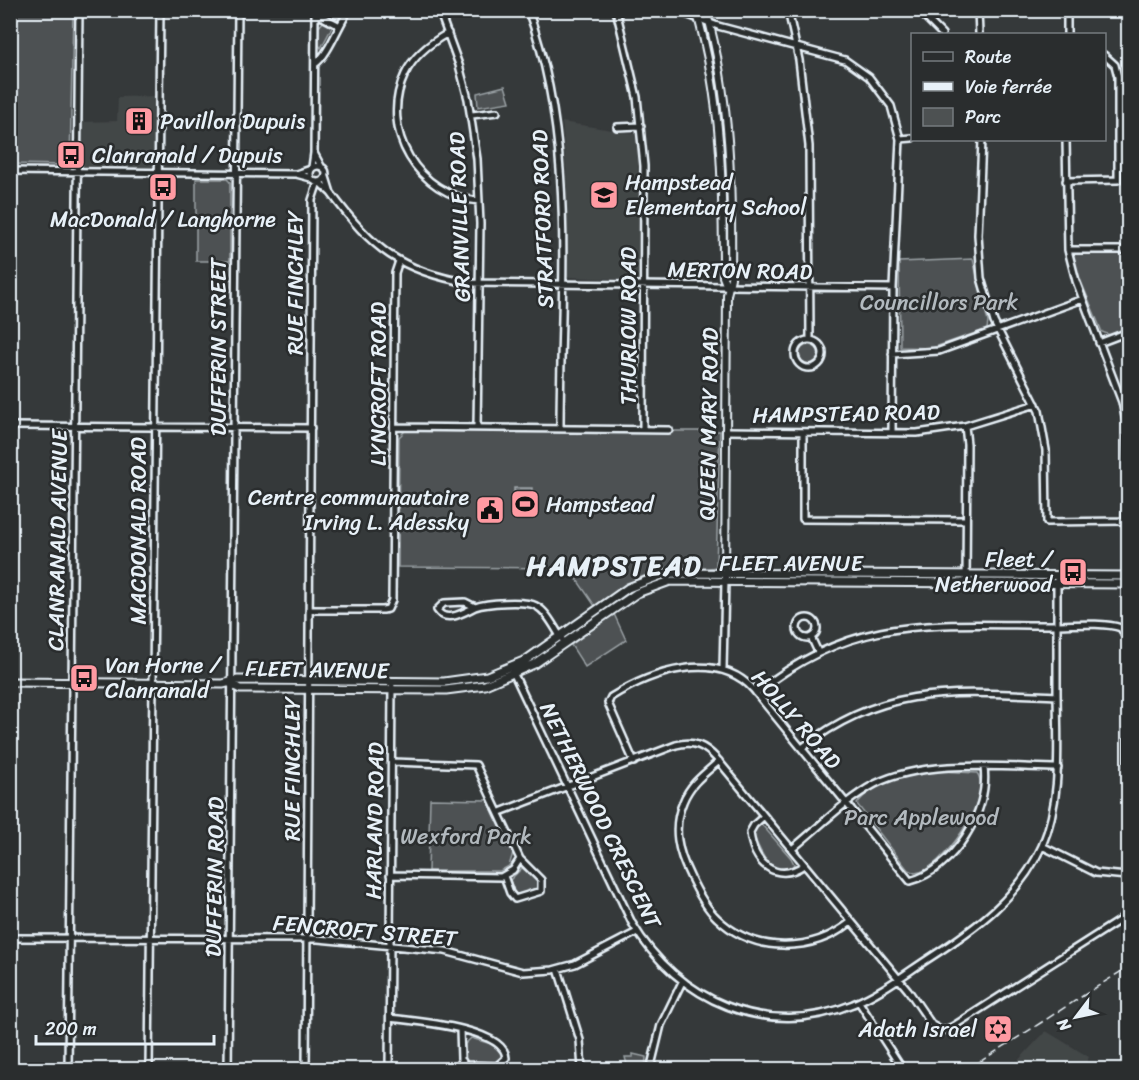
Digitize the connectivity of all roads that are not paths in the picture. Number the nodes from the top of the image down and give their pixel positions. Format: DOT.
graph roads {
  1 [pos="79,10"];
  2 [pos="159,10"];
  3 [pos="237,10"];
  4 [pos="349,10"];
  5 [pos="439,10"];
  6 [pos="528,10"];
  7 [pos="616,10"];
  8 [pos="675,10"];
  9 [pos="696,10"];
  10 [pos="706,10"];
  11 [pos="788,10"];
  12 [pos="918,10"];
  13 [pos="978,10"];
  14 [pos="1066,10"];
  15 [pos="315,12"];
  16 [pos="699,20"];
  17 [pos="710,24"];
  18 [pos="338,25"];
  19 [pos="448,33"];
  20 [pos="941,33"];
  21 [pos="979,33"];
  22 [pos="1066,33"];
  23 [pos="796,47"];
  24 [pos="1106,57"];
  25 [pos="315,64"];
  26 [pos="497,112"];
  27 [pos="472,115"];
  28 [pos="641,126"];
  29 [pos="617,127"];
  30 [pos="911,138"];
  31 [pos="900,139"];
  32 [pos="982,141"];
  33 [pos="1066,141"];
  34 [pos="722,147"];
  35 [pos="730,147"];
  36 [pos="314,153"];
  37 [pos="321,166"];
  38 [pos="312,168"];
  39 [pos="10,171"];
  40 [pos="77,171"];
  41 [pos="158,173"];
  42 [pos="236,173"];
  43 [pos="296,174"];
  44 [pos="326,177"];
  45 [pos="310,178"];
  46 [pos="1066,181"];
  47 [pos="319,182"];
  48 [pos="331,193"];
  49 [pos="479,201"];
  50 [pos="1068,250"];
  51 [pos="1128,257"];
  52 [pos="399,261"];
  53 [pos="478,284"];
  54 [pos="561,285"];
  55 [pos="644,286"];
  56 [pos="727,287"];
  57 [pos="810,287"];
  58 [pos="893,288"];
  59 [pos="1083,299"];
  60 [pos="998,331"];
  61 [pos="1128,332"];
  62 [pos="810,340"];
  63 [pos="1100,343"];
  64 [pos="892,354"];
  65 [pos="1036,404"];
  66 [pos="10,426"];
  67 [pos="74,426"];
  68 [pos="965,426"];
  69 [pos="155,427"];
  70 [pos="234,427"];
  71 [pos="311,428"];
  72 [pos="394,428"];
  73 [pos="477,428"];
  74 [pos="560,429"];
  75 [pos="643,430"];
  76 [pos="669,430"];
  77 [pos="726,432"];
  78 [pos="803,432"];
  79 [pos="892,433"];
  80 [pos="966,520"];
  81 [pos="1058,576"];
  82 [pos="1128,576"];
  83 [pos="725,577"];
  84 [pos="966,579"];
  85 [pos="1128,584"];
  86 [pos="1057,585"];
  87 [pos="475,607"];
  88 [pos="310,610"];
  89 [pos="1058,626"];
  90 [pos="811,637"];
  91 [pos="562,639"];
  92 [pos="818,652"];
  93 [pos="723,669"];
  94 [pos="512,672"];
  95 [pos="10,682"];
  96 [pos="72,683"];
  97 [pos="153,683"];
  98 [pos="231,684"];
  99 [pos="309,685"];
  100 [pos="392,686"];
  101 [pos="756,693"];
  102 [pos="1058,696"];
  103 [pos="802,748"];
  104 [pos="719,761"];
  105 [pos="392,762"];
  106 [pos="634,762"];
  107 [pos="984,768"];
  108 [pos="1058,768"];
  109 [pos="567,787"];
  110 [pos="847,804"];
  111 [pos="500,812"];
  112 [pos="764,816"];
  113 [pos="1042,846"];
  114 [pos="792,849"];
  115 [pos="520,859"];
  116 [pos="804,865"];
  117 [pos="390,875"];
  118 [pos="504,876"];
  119 [pos="1127,876"];
  120 [pos="851,922"];
  121 [pos="637,932"];
  122 [pos="10,938"];
  123 [pos="230,938"];
  124 [pos="69,939"];
  125 [pos="307,939"];
  126 [pos="150,940"];
  127 [pos="390,946"];
  128 [pos="558,969"];
  129 [pos="898,978"];
  130 [pos="682,982"];
  131 [pos="859,1002"];
  132 [pos="390,1018"];
  133 [pos="460,1030"];
  134 [pos="68,1070"];
  135 [pos="149,1070"];
  136 [pos="228,1070"];
  137 [pos="306,1070"];
  138 [pos="389,1070"];
  139 [pos="582,1070"];
  140 [pos="651,1070"];
  141 [pos="903,1070"];
  1 -- 40 [label="street, CLANRANALD AVENUE"];
  2 -- 41 [label="street, MACDONALD ROAD"];
  3 -- 42 [label="street, DUFFERIN STREET"];
  4 -- 18 [label="street"];
  5 -- 19 [label="street, GRANVILLE ROAD"];
  6 -- 54 [label="street, STRATFORD ROAD"];
  7 -- 28 [label="street, THURLOW ROAD"];
  8 -- 16 [label="street"];
  9 -- 16 [label="street, QUEEN MARY ROAD"];
  10 -- 17 [label="street, QUEEN MARY ROAD"];
  11 -- 23 [label="street"];
  12 -- 20 [label="street"];
  13 -- 21 [label="street"];
  14 -- 22 [label="street"];
  15 -- 18 [label="street"];
  15 -- 25 [label="street"];
  16 -- 17 [label="street"];
  16 -- 34 [label="street, QUEEN MARY ROAD"];
  17 -- 23 [label="street"];
  17 -- 35 [label="street, QUEEN MARY ROAD"];
  18 -- 25 [label="street"];
  19 -- 27 [label="street, GRANVILLE ROAD"];
  19 -- 49 [label="street"];
  23 -- 31 [label="street"];
  23 -- 57 [label="street"];
  24 -- 46 [label="street"];
  25 -- 36 [label="street"];
  26 -- 27 [label="street"];
  27 -- 49 [label="street, GRANVILLE ROAD"];
  28 -- 29 [label="street"];
  28 -- 55 [label="street, THURLOW ROAD"];
  30 -- 31 [label="street"];
  31 -- 58 [label="street"];
  32 -- 60 [label="street"];
  33 -- 46 [label="street"];
  34 -- 35 [label="street"];
  34 -- 56 [label="street, QUEEN MARY ROAD"];
  35 -- 56 [label="street, QUEEN MARY ROAD"];
  36 -- 37 [label="street"];
  36 -- 38 [label="street"];
  37 -- 38 [label="street"];
  37 -- 44 [label="street"];
  38 -- 43 [label="street"];
  38 -- 45 [label="street"];
  39 -- 40 [label="street"];
  40 -- 41 [label="street"];
  40 -- 67 [label="street, CLANRANALD AVENUE"];
  41 -- 42 [label="street"];
  41 -- 69 [label="street, MACDONALD ROAD"];
  42 -- 43 [label="street"];
  42 -- 70 [label="street, DUFFERIN STREET"];
  43 -- 45 [label="street"];
  44 -- 47 [label="street"];
  44 -- 48 [label="street"];
  45 -- 47 [label="street"];
  46 -- 50 [label="street"];
  47 -- 48 [label="street"];
  47 -- 71 [label="street, RUE FINCHLEY"];
  48 -- 52 [label="street, MERTON ROAD"];
  49 -- 53 [label="street, GRANVILLE ROAD"];
  50 -- 51 [label="street"];
  50 -- 59 [label="street"];
  52 -- 53 [label="street, MERTON ROAD"];
  52 -- 72 [label="street, LYNCROFT ROAD"];
  53 -- 54 [label="street, MERTON ROAD"];
  53 -- 73 [label="street, GRANVILLE ROAD"];
  54 -- 55 [label="street, MERTON ROAD"];
  54 -- 74 [label="street, STRATFORD ROAD"];
  55 -- 56 [label="street, MERTON ROAD"];
  55 -- 75 [label="street, THURLOW ROAD"];
  56 -- 57 [label="street, MERTON ROAD"];
  56 -- 77 [label="street, QUEEN MARY ROAD"];
  57 -- 58 [label="street, MERTON ROAD"];
  57 -- 62 [label="street"];
  58 -- 64 [label="street"];
  59 -- 60 [label="street"];
  59 -- 63 [label="street"];
  60 -- 64 [label="street"];
  60 -- 65 [label="street"];
  61 -- 63 [label="street"];
  62 -- 62 [label="street"];
  63 -- 65 [label="street"];
  64 -- 79 [label="street"];
  65 -- 68 [label="street, HAMPSTEAD ROAD"];
  66 -- 67 [label="street"];
  67 -- 69 [label="street"];
  67 -- 96 [label="street, CLANRANALD AVENUE"];
  68 -- 79 [label="street, HAMPSTEAD ROAD"];
  68 -- 80 [label="street"];
  69 -- 70 [label="street"];
  69 -- 97 [label="street, MACDONALD ROAD"];
  70 -- 71 [label="street"];
  70 -- 98 [label="street, DUFFERIN STREET"];
  71 -- 88 [label="street, RUE FINCHLEY"];
  72 -- 73 [label="street"];
  72 -- 88 [label="street, LYNCROFT ROAD"];
  73 -- 74 [label="street"];
  74 -- 75 [label="street"];
  75 -- 76 [label="street"];
  77 -- 78 [label="street, HAMPSTEAD ROAD"];
  77 -- 83 [label="street, QUEEN MARY ROAD"];
  78 -- 79 [label="street, HAMPSTEAD ROAD"];
  78 -- 80 [label="street"];
  80 -- 84 [label="street"];
  81 -- 82 [label="main road, FLEET AVENUE"];
  81 -- 84 [label="main road, FLEET AVENUE"];
  81 -- 86 [label="street, NETHERWOOD CRESCENT"];
  83 -- 84 [label="main road, FLEET AVENUE"];
  83 -- 91 [label="main road, FLEET AVENUE"];
  83 -- 93 [label="street, QUEEN MARY ROAD"];
  84 -- 86 [label="main road, FLEET AVENUE"];
  85 -- 86 [label="main road, FLEET AVENUE"];
  86 -- 89 [label="street, NETHERWOOD CRESCENT"];
  87 -- 87 [label="street"];
  87 -- 91 [label="street"];
  88 -- 99 [label="street, RUE FINCHLEY"];
  89 -- 92 [label="street"];
  89 -- 102 [label="street, NETHERWOOD CRESCENT"];
  89 -- 119 [label="street"];
  90 -- 92 [label="street"];
  91 -- 94 [label="main road, FLEET AVENUE"];
  92 -- 101 [label="street"];
  93 -- 101 [label="street, HOLLY ROAD"];
  93 -- 106 [label="street, HOLLY ROAD"];
  94 -- 100 [label="main road, FLEET AVENUE"];
  94 -- 109 [label="street, NETHERWOOD CRESCENT"];
  95 -- 96 [label="main road, FLEET AVENUE"];
  96 -- 97 [label="main road, FLEET AVENUE"];
  96 -- 124 [label="street, CLANRANALD AVENUE"];
  97 -- 98 [label="main road, FLEET AVENUE"];
  97 -- 126 [label="street, MACDONALD ROAD"];
  98 -- 99 [label="main road, FLEET AVENUE"];
  98 -- 123 [label="street, DUFFERIN ROAD"];
  99 -- 100 [label="main road, FLEET AVENUE"];
  99 -- 125 [label="street, RUE FINCHLEY"];
  100 -- 105 [label="street, HARLAND ROAD"];
  101 -- 103 [label="street, HOLLY ROAD"];
  102 -- 103 [label="street"];
  102 -- 108 [label="street, NETHERWOOD CRESCENT"];
  103 -- 110 [label="street, HOLLY ROAD"];
  104 -- 106 [label="street"];
  104 -- 112 [label="street"];
  104 -- 120 [label="street"];
  105 -- 111 [label="street"];
  105 -- 117 [label="street, HARLAND ROAD"];
  106 -- 109 [label="street"];
  107 -- 108 [label="street"];
  107 -- 110 [label="street"];
  107 -- 110 [label="street, HOLLY ROAD"];
  108 -- 113 [label="street, NETHERWOOD CRESCENT"];
  109 -- 111 [label="street"];
  109 -- 121 [label="street, NETHERWOOD CRESCENT"];
  110 -- 114 [label="street"];
  111 -- 115 [label="street"];
  112 -- 114 [label="street"];
  112 -- 116 [label="street"];
  113 -- 119 [label="street"];
  113 -- 129 [label="street, NETHERWOOD CRESCENT"];
  114 -- 116 [label="street"];
  115 -- 118 [label="street"];
  115 -- 118 [label="street"];
  116 -- 120 [label="street"];
  117 -- 118 [label="street"];
  117 -- 127 [label="street, HARLAND ROAD"];
  119 -- 129 [label="street"];
  120 -- 129 [label="street"];
  121 -- 128 [label="street, FENCROFT STREET"];
  121 -- 130 [label="street, NETHERWOOD CRESCENT"];
  122 -- 124 [label="street, FENCROFT STREET"];
  123 -- 125 [label="street, FENCROFT STREET"];
  123 -- 126 [label="street, FENCROFT STREET"];
  123 -- 136 [label="street, DUFFERIN ROAD"];
  124 -- 126 [label="street, FENCROFT STREET"];
  124 -- 134 [label="street, CLANRANALD AVENUE"];
  125 -- 127 [label="street, FENCROFT STREET"];
  125 -- 137 [label="street, RUE FINCHLEY"];
  126 -- 135 [label="street, MACDONALD ROAD"];
  127 -- 128 [label="street, FENCROFT STREET"];
  127 -- 132 [label="street, HARLAND ROAD"];
  128 -- 139 [label="street"];
  129 -- 131 [label="street, NETHERWOOD CRESCENT"];
  130 -- 131 [label="street, NETHERWOOD CRESCENT"];
  130 -- 140 [label="street"];
  131 -- 141 [label="street"];
  132 -- 133 [label="street"];
  132 -- 138 [label="street, HARLAND ROAD"];
  133 -- 133 [label="street"];
}
